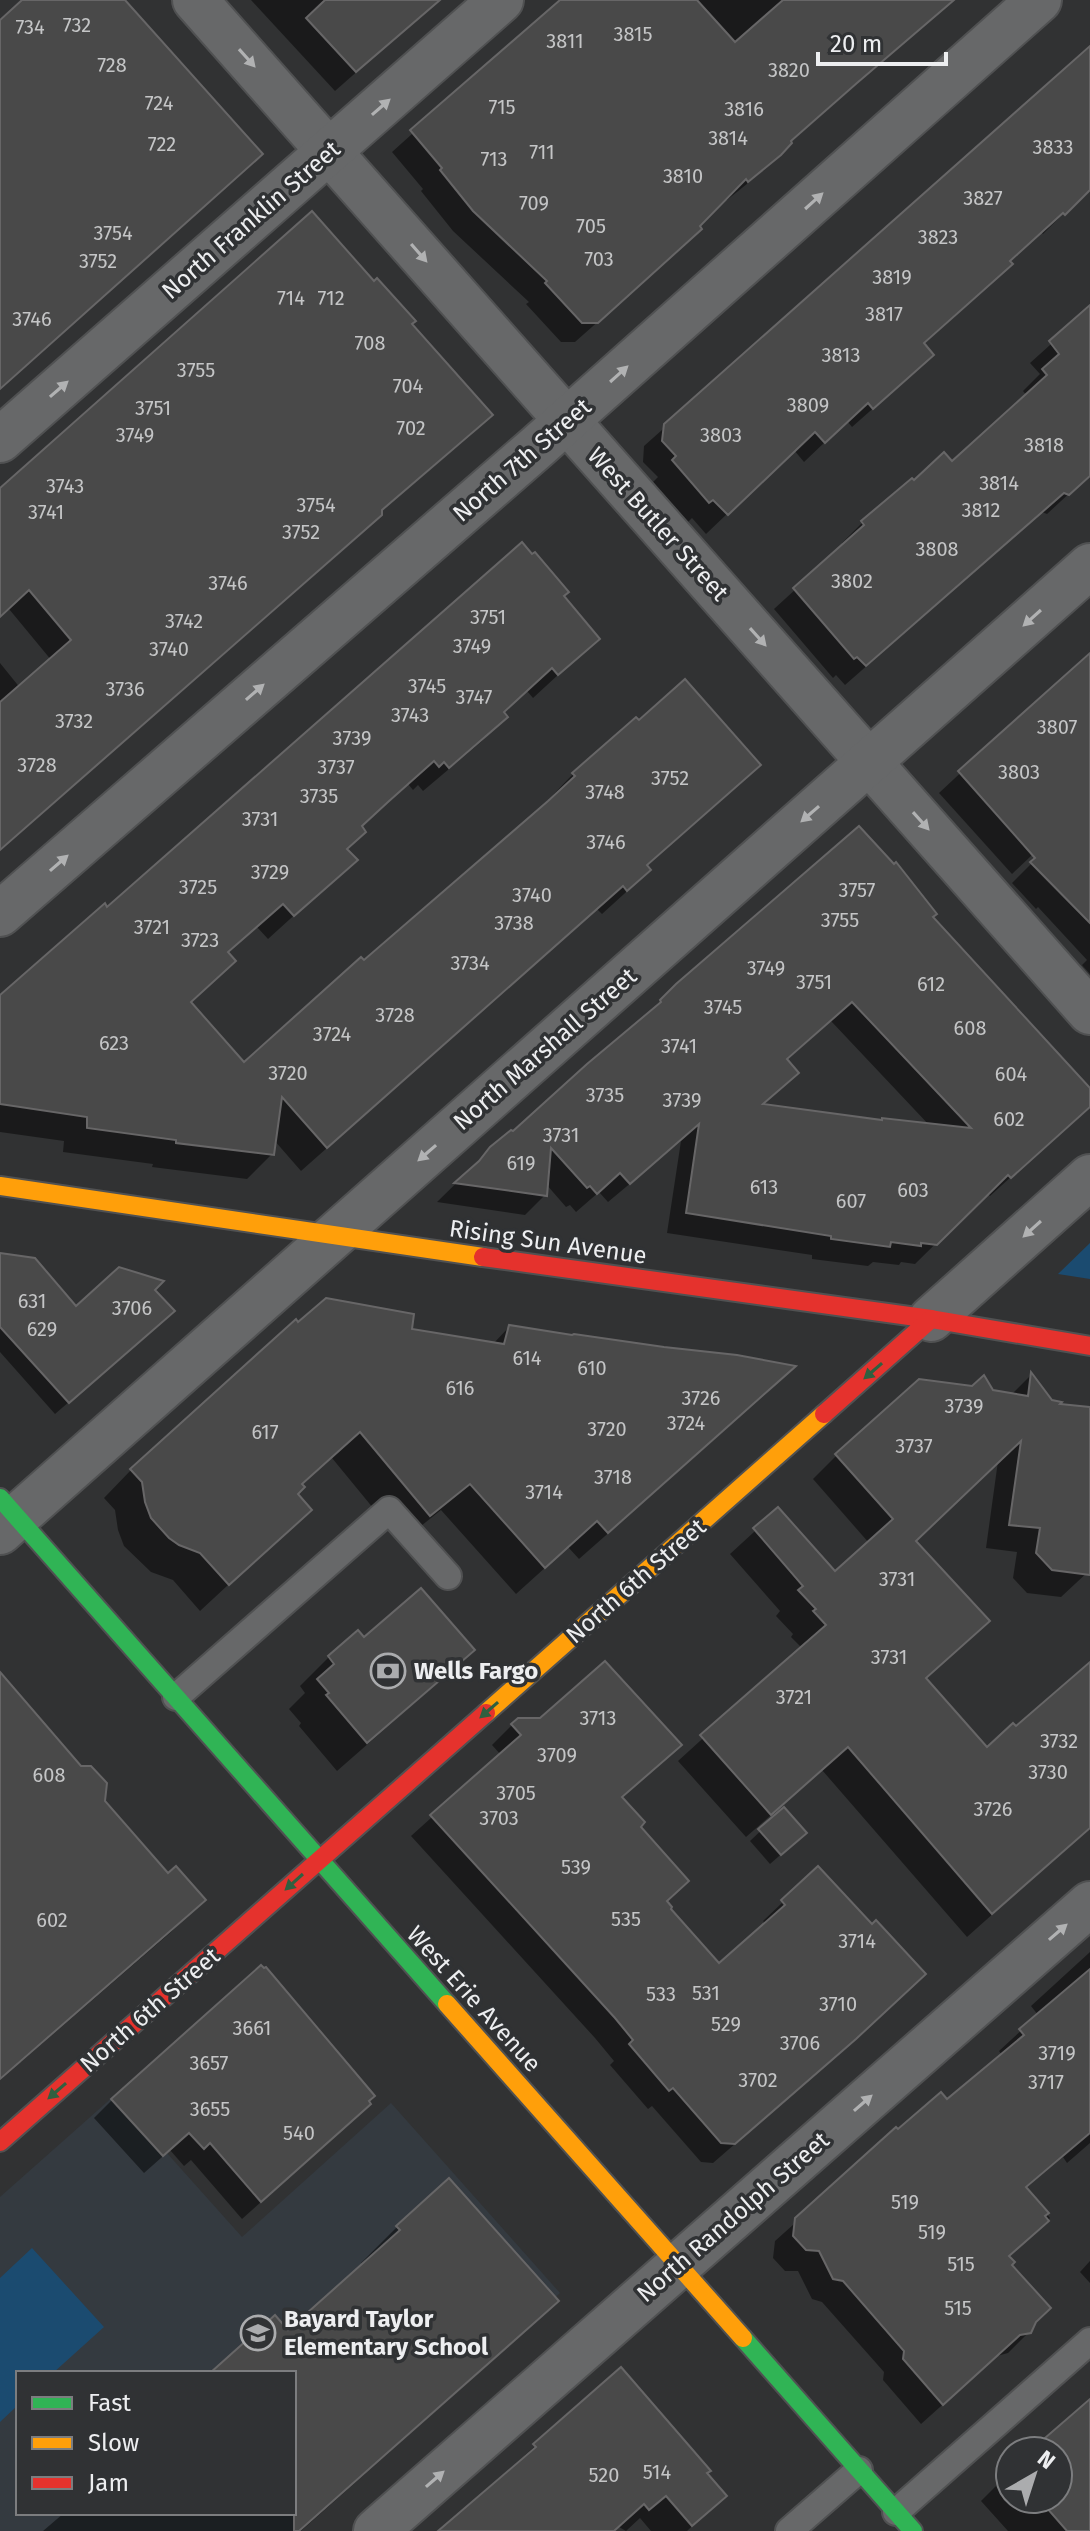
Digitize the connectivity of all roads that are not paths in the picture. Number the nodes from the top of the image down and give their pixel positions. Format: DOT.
graph roads {
  1 [pos="195,0"];
  2 [pos="501,0"];
  3 [pos="1039,0"];
  4 [pos="329,152"];
  5 [pos="567,421"];
  6 [pos="0,440"];
  7 [pos="1090,566"];
  8 [pos="869,762"];
  9 [pos="0,914"];
  10 [pos="1090,1012"];
  11 [pos="1090,1177"];
  12 [pos="0,1186"];
  13 [pos="333,1236"];
  14 [pos="931,1319"];
  15 [pos="1090,1346"];
  16 [pos="6,1516"];
  17 [pos="448,1576"];
  18 [pos="176,1697"];
  19 [pos="319,1860"];
  20 [pos="1090,1904"];
  21 [pos="0,2142"];
  22 [pos="678,2265"];
  23 [pos="1090,2341"];
  24 [pos="859,2470"];
  25 [pos="904,2522"];
  26 [pos="376,2531"];
  27 [pos="789,2531"];
  1 -- 4 [label="street, West Butler Street, one-way"];
  4 -- 2 [label="street, North Franklin Street, one-way"];
  5 -- 3 [label="street, North 7th Street, one-way"];
  4 -- 5 [label="street, West Butler Street, one-way"];
  6 -- 4 [label="street, North Franklin Street, one-way"];
  5 -- 8 [label="street, West Butler Street, one-way"];
  9 -- 5 [label="street, North 7th Street, one-way"];
  7 -- 8 [label="street, North Marshall Street, one-way"];
  8 -- 10 [label="street, West Butler Street, one-way"];
  8 -- 13 [label="street, North Marshall Street, one-way"];
  11 -- 14 [label="street, North 6th Street, one-way"];
  12 -- 13 [label="street, Rising Sun Avenue"];
  13 -- 14 [label="street, Rising Sun Avenue"];
  13 -- 16 [label="street, North Marshall Street"];
  14 -- 15 [label="street, Rising Sun Avenue"];
  14 -- 19 [label="street, North 6th Street, one-way"];
  16 -- 18 [label="street, West Erie Avenue"];
  17 -- 18 [label="lane"];
  18 -- 19 [label="street, West Erie Avenue"];
  19 -- 21 [label="street, North 6th Street, one-way"];
  19 -- 22 [label="street, West Erie Avenue"];
  22 -- 20 [label="street, North Randolph Street, one-way"];
  22 -- 24 [label="street, West Erie Avenue"];
  26 -- 22 [label="street, North Randolph Street, one-way"];
  23 -- 25 [label="lane"];
  24 -- 25 [label="street, West Erie Avenue"];
  24 -- 27 [label="lane"];
}
